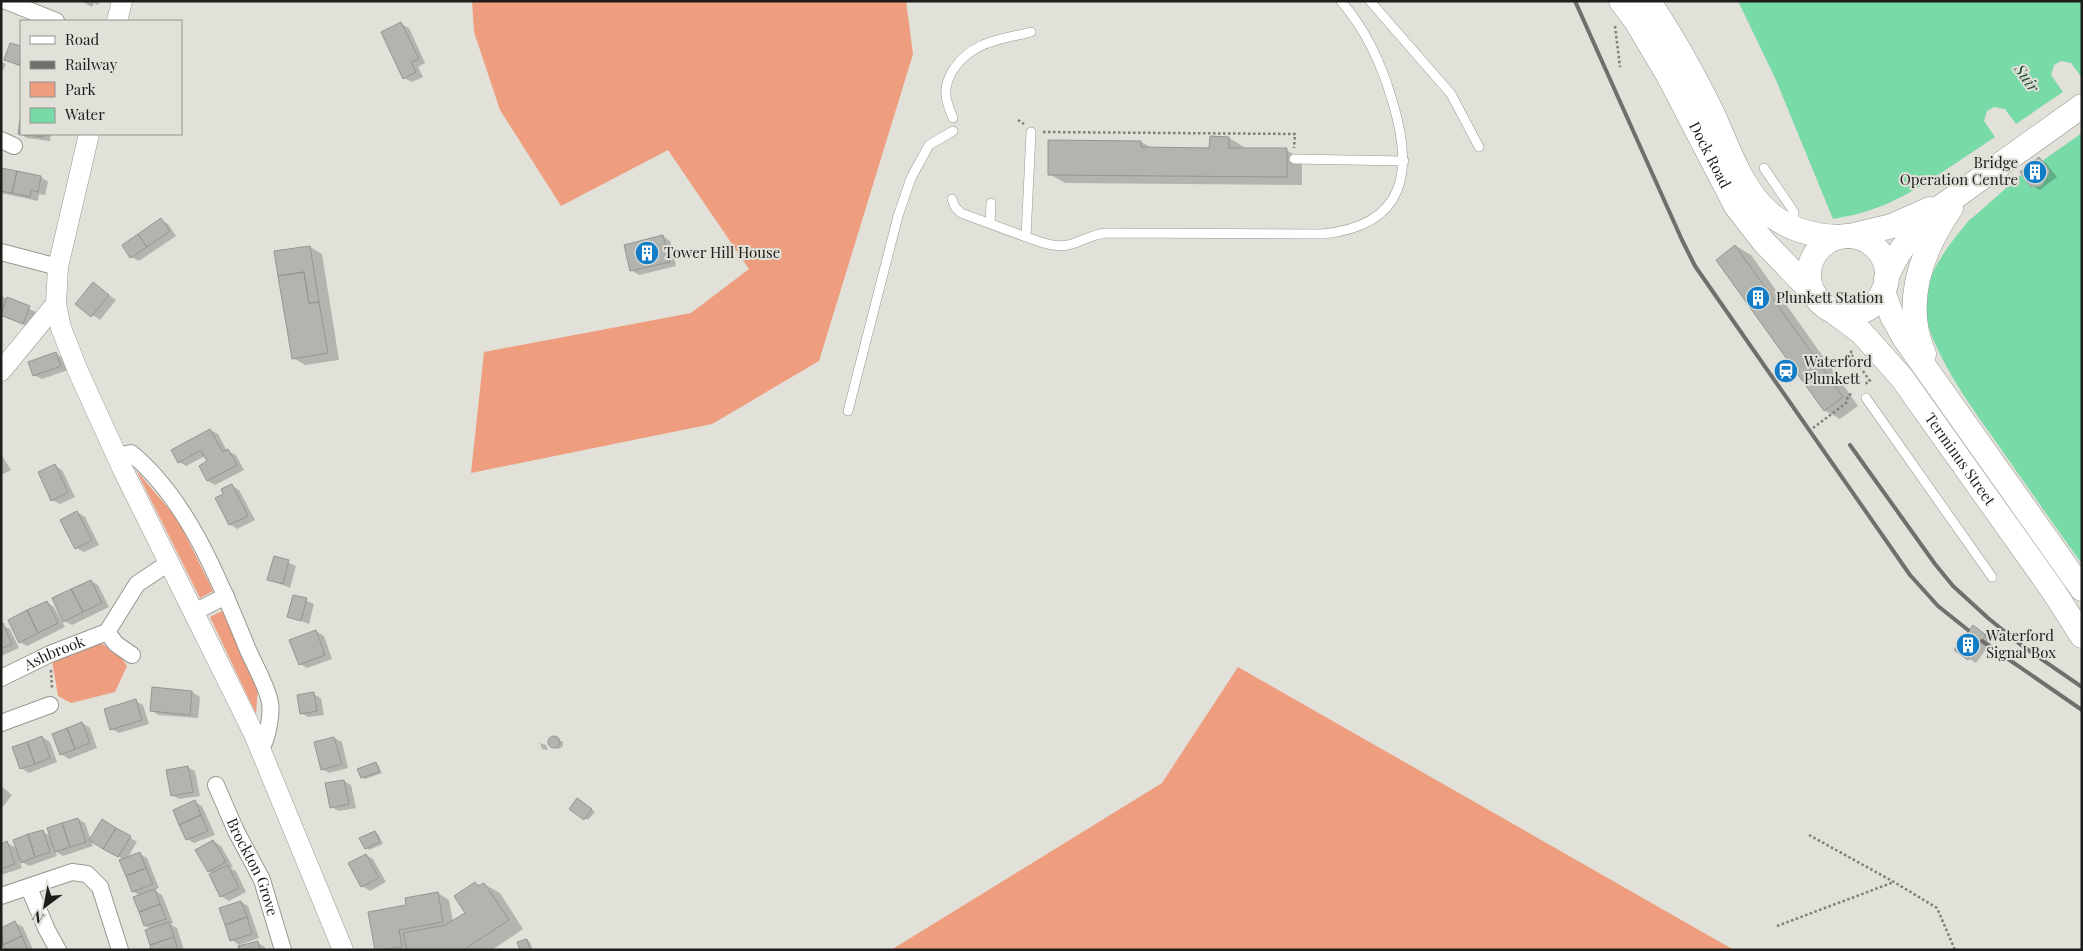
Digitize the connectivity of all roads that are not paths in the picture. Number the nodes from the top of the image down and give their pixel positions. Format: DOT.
graph roads {
  1 [pos="6,1"];
  2 [pos="122,1"];
  3 [pos="1370,1"];
  4 [pos="1648,1"];
  5 [pos="1346,3"];
  6 [pos="1618,11"];
  7 [pos="54,20"];
  8 [pos="117,20"];
  9 [pos="1031,32"];
  10 [pos="2082,106"];
  11 [pos="953,118"];
  12 [pos="953,131"];
  13 [pos="1031,132"];
  14 [pos="89,135"];
  15 [pos="1479,147"];
  16 [pos="1294,159"];
  17 [pos="1404,161"];
  18 [pos="1764,168"];
  19 [pos="1974,182"];
  20 [pos="952,199"];
  21 [pos="991,203"];
  22 [pos="990,224"];
  23 [pos="1794,228"];
  24 [pos="1837,236"];
  25 [pos="1026,237"];
  26 [pos="1,252"];
  27 [pos="58,267"];
  28 [pos="1885,285"];
  29 [pos="1816,295"];
  30 [pos="56,304"];
  31 [pos="1,371"];
  32 [pos="1946,396"];
  33 [pos="1866,398"];
  34 [pos="848,411"];
  35 [pos="117,456"];
  36 [pos="170,562"];
  37 [pos="1992,576"];
  38 [pos="2082,589"];
  39 [pos="226,596"];
  40 [pos="194,612"];
  41 [pos="2079,630"];
  42 [pos="107,632"];
  43 [pos="132,655"];
  44 [pos="1,678"];
  45 [pos="50,705"];
  46 [pos="1,723"];
  47 [pos="260,750"];
  48 [pos="216,785"];
  49 [pos="29,888"];
  50 [pos="1,896"];
  51 [pos="58,950"];
  52 [pos="120,950"];
  53 [pos="283,950"];
  54 [pos="343,950"];
  1 -- 7 [label="street"];
  2 -- 8 [label="street"];
  3 -- 15 [label="lane"];
  4 -- 23 [label="main road, Dock Road"];
  5 -- 17 [label="lane"];
  6 -- 29 [label="main road, Dock Road"];
  9 -- 11 [label="lane"];
  10 -- 19 [label="main road"];
  12 -- 34 [label="lane"];
  13 -- 25 [label="lane"];
  14 -- 27 [label="street"];
  16 -- 17 [label="lane"];
  17 -- 25 [label="lane"];
  18 -- 23 [label="lane"];
  19 -- 24 [label="main road"];
  19 -- 28 [label="main road"];
  19 -- 32 [label="main road"];
  20 -- 22 [label="lane"];
  21 -- 22 [label="lane"];
  22 -- 25 [label="lane"];
  23 -- 24 [label="main road, Dock Road"];
  24 -- 28 [label="main road"];
  24 -- 29 [label="main road"];
  26 -- 27 [label="street"];
  27 -- 30 [label="street"];
  28 -- 29 [label="main road"];
  28 -- 32 [label="main road, Terminus Street"];
  29 -- 41 [label="main road, Terminus Street"];
  30 -- 31 [label="street"];
  30 -- 35 [label="street"];
  32 -- 38 [label="main road, Terminus Street"];
  33 -- 37 [label="lane"];
  35 -- 36 [label="street"];
  35 -- 39 [label="street"];
  36 -- 40 [label="street"];
  36 -- 42 [label="street"];
  39 -- 40 [label="street"];
  39 -- 47 [label="street"];
  40 -- 47 [label="street"];
  42 -- 43 [label="street"];
  42 -- 44 [label="street, Ashbrook"];
  45 -- 46 [label="street"];
  47 -- 54 [label="street"];
  48 -- 53 [label="street, Brockton Grove"];
  49 -- 50 [label="street"];
  49 -- 51 [label="street"];
  49 -- 52 [label="street"];
}
